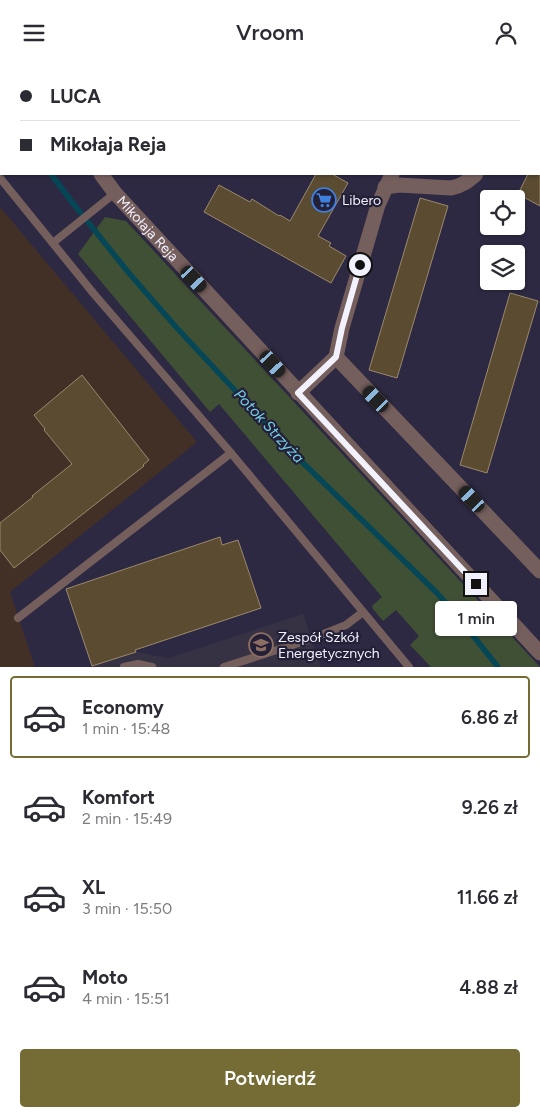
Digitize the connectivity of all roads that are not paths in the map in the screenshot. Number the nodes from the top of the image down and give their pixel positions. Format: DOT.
graph roads {
  1 [pos="102,175"];
  2 [pos="475,175"];
  3 [pos="0,178"];
  4 [pos="388,181"];
  5 [pos="115,193"];
  6 [pos="54,242"];
  7 [pos="336,357"];
  8 [pos="298,393"];
  9 [pos="231,453"];
  10 [pos="540,571"];
  11 [pos="363,612"];
  12 [pos="18,618"];
  13 [pos="540,653"];
  14 [pos="124,667"];
  15 [pos="152,667"];
  16 [pos="224,667"];
  17 [pos="409,667"];
  1 -- 5 [label="street, Mikołaja Reja"];
  2 -- 4 [label="street"];
  3 -- 6 [label="lane"];
  4 -- 7 [label="street"];
  5 -- 6 [label="lane"];
  5 -- 8 [label="street, Mikołaja Reja"];
  6 -- 9 [label="lane"];
  7 -- 8 [label="street"];
  7 -- 10 [label="street"];
  8 -- 13 [label="street, Mikołaja Reja"];
  9 -- 11 [label="lane"];
  9 -- 12 [label="lane"];
  11 -- 16 [label="lane"];
  11 -- 17 [label="lane"];
  14 -- 15 [label="lane"];
}
